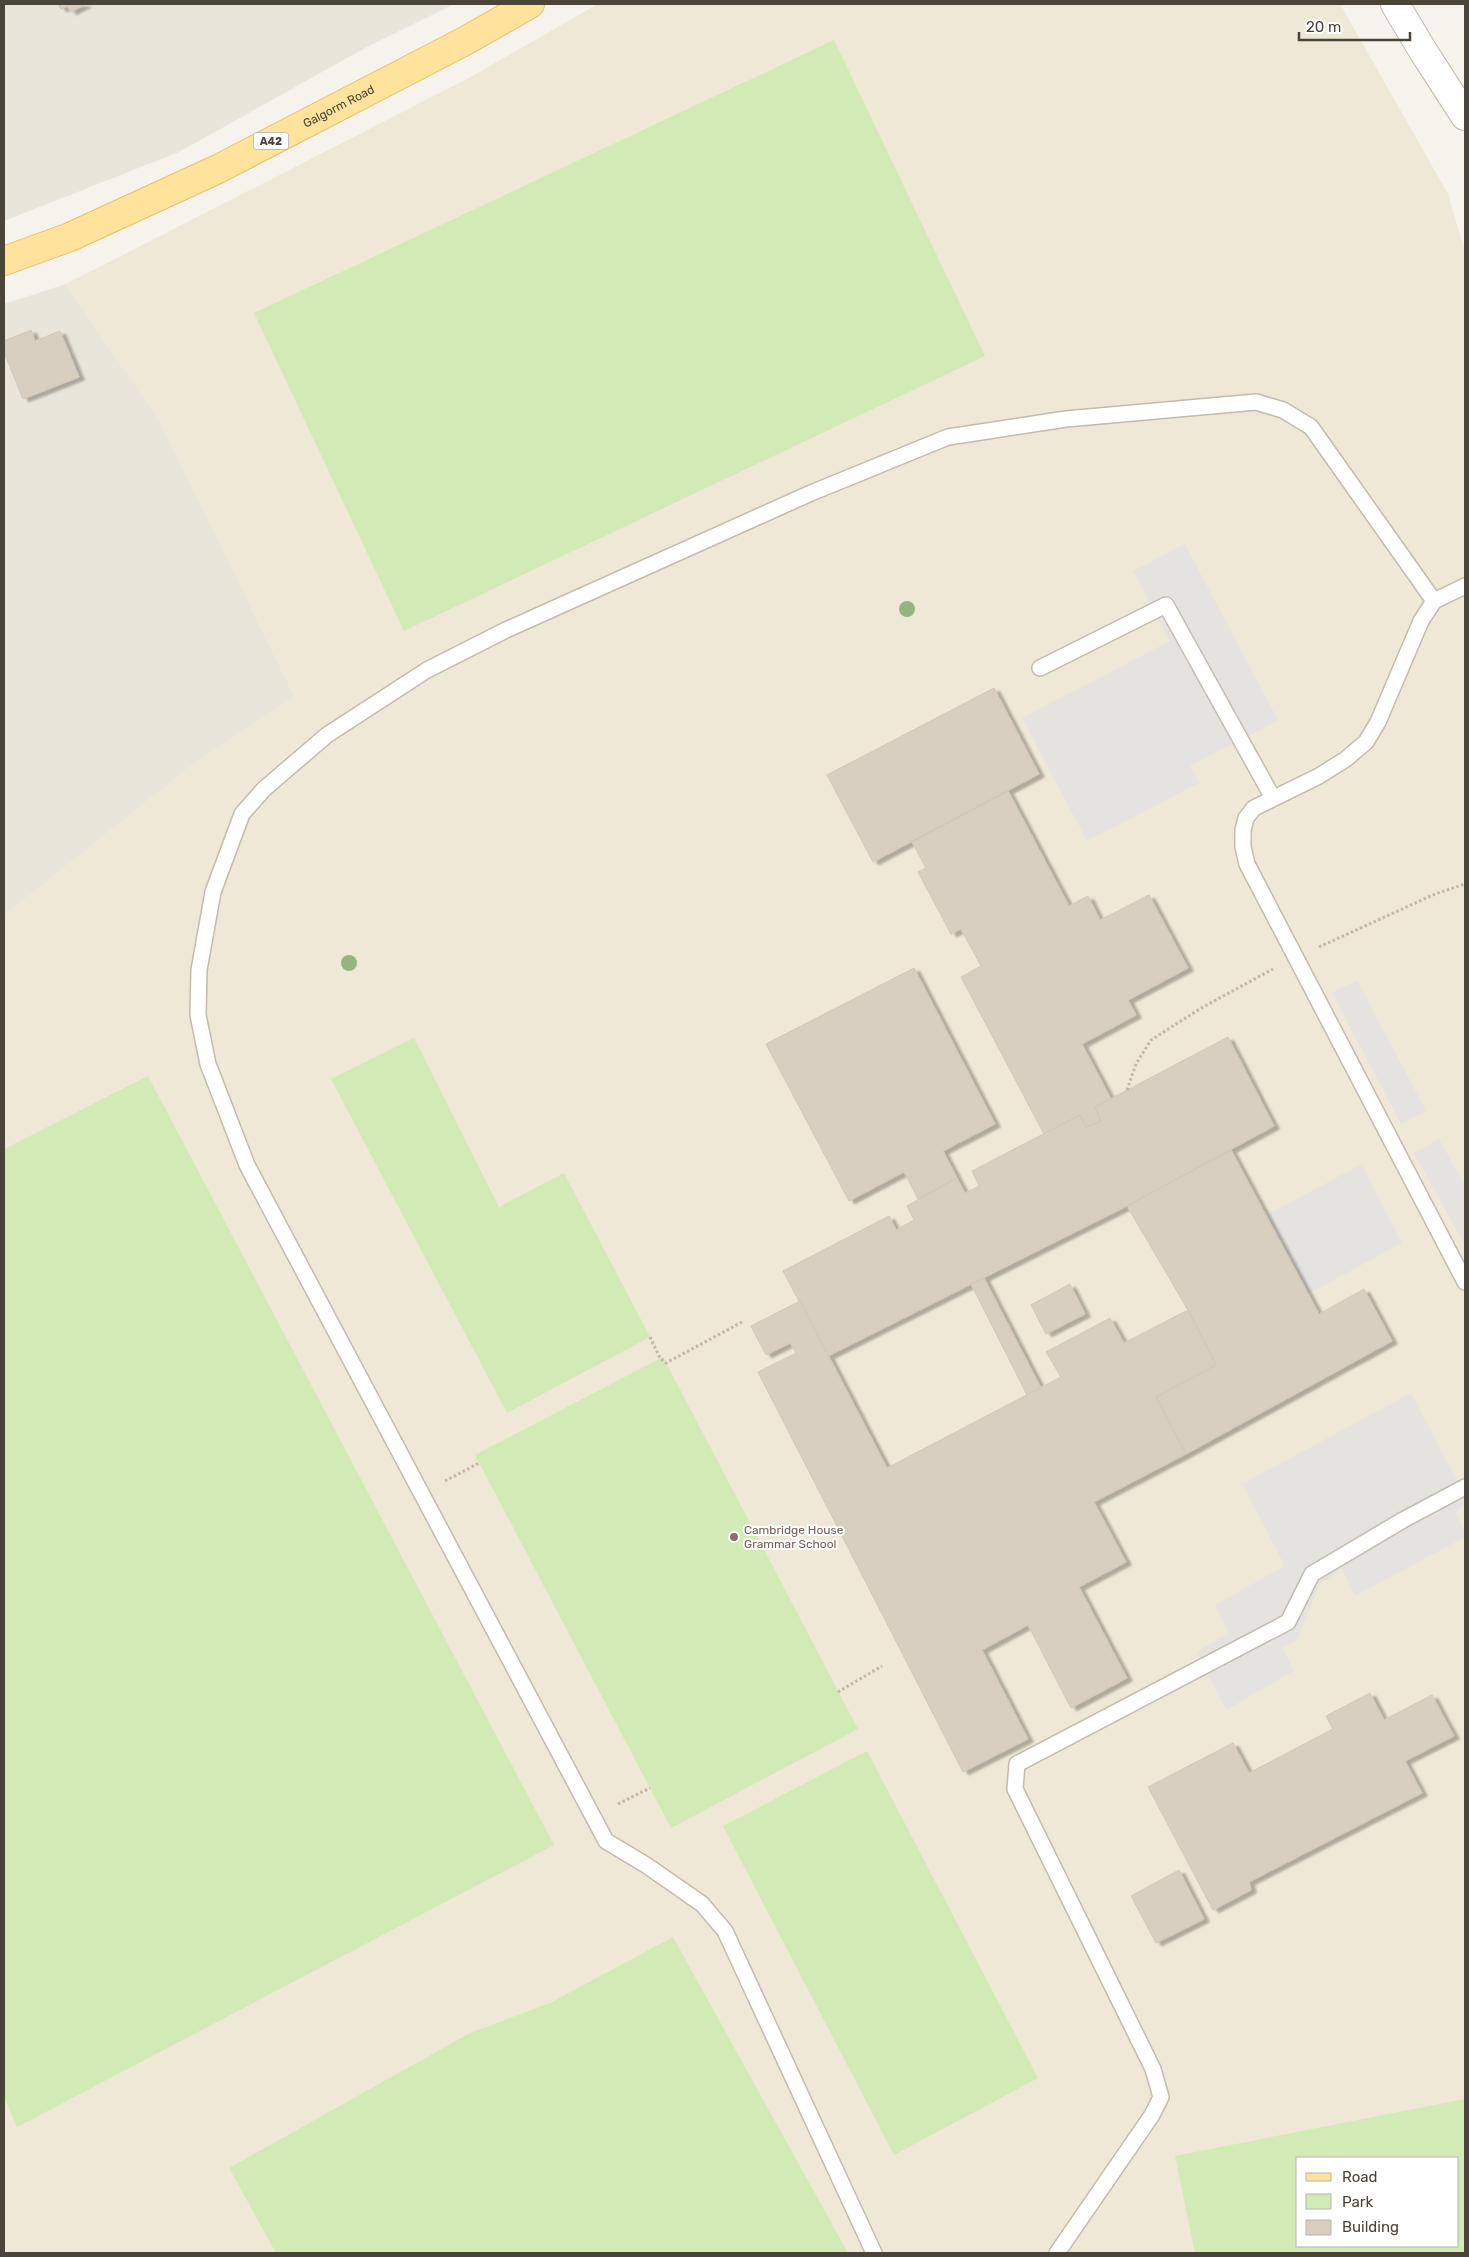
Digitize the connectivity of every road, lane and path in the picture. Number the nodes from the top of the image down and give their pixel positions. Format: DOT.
graph roads {
  1 [pos="530,4"];
  2 [pos="1395,4"];
  3 [pos="1465,116"];
  4 [pos="4,261"];
  5 [pos="1465,586"];
  6 [pos="1434,601"];
  7 [pos="1040,668"];
  8 [pos="1273,798"];
  9 [pos="1465,884"];
  10 [pos="1294,958"];
  11 [pos="1127,1090"];
  12 [pos="1465,1282"];
  13 [pos="744,1321"];
  14 [pos="650,1337"];
  15 [pos="479,1463"];
  16 [pos="1465,1487"];
  17 [pos="420,1494"];
  18 [pos="882,1666"];
  19 [pos="838,1692"];
  20 [pos="650,1788"];
  21 [pos="593,1818"];
  22 [pos="874,2253"];
  23 [pos="1057,2253"];
  1 -- 4 [label="main road, Galgorm Road / A42"];
  2 -- 3 [label="street"];
  5 -- 6 [label="lane"];
  6 -- 8 [label="lane"];
  6 -- 17 [label="lane"];
  7 -- 8 [label="lane"];
  8 -- 10 [label="lane"];
  9 -- 10 [label="path"];
  10 -- 11 [label="path"];
  10 -- 12 [label="lane"];
  13 -- 14 [label="path"];
  15 -- 17 [label="path"];
  16 -- 23 [label="lane"];
  17 -- 21 [label="lane"];
  18 -- 19 [label="path"];
  20 -- 21 [label="path"];
  21 -- 22 [label="lane"];
}
